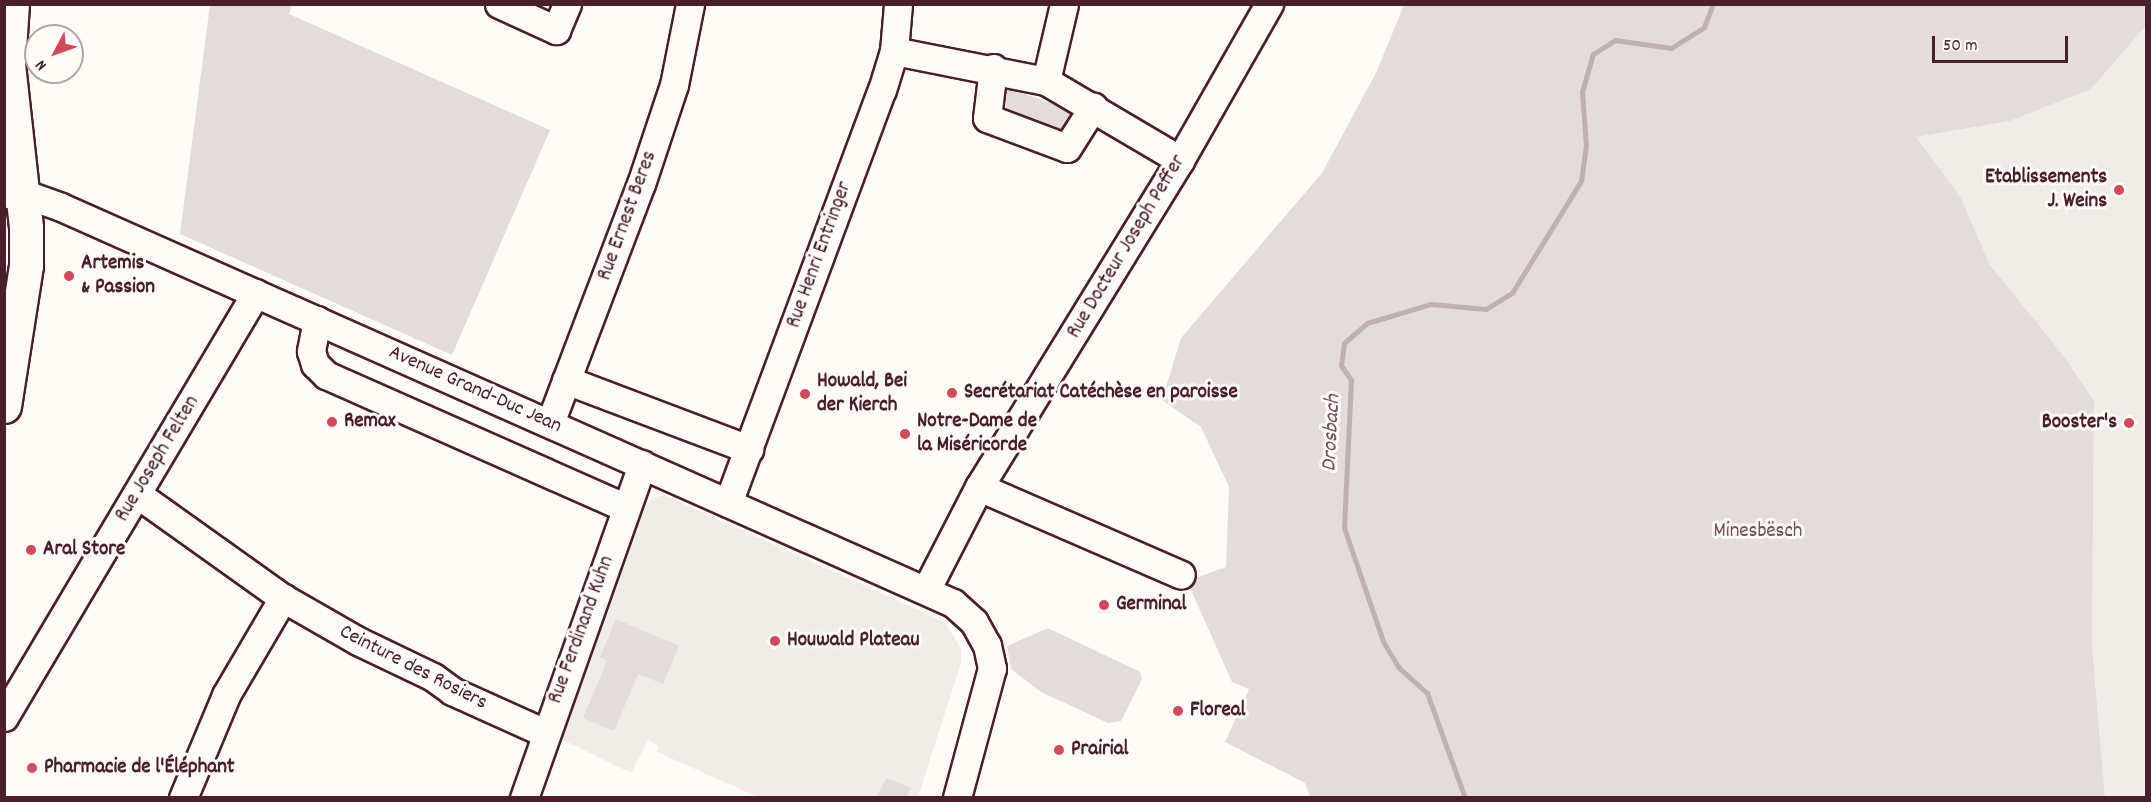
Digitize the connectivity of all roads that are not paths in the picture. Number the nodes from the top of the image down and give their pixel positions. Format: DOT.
graph roads {
  1 [pos="12,4"];
  2 [pos="499,4"];
  3 [pos="567,4"];
  4 [pos="690,4"];
  5 [pos="898,4"];
  6 [pos="1064,4"];
  7 [pos="1269,4"];
  8 [pos="894,51"];
  9 [pos="993,68"];
  10 [pos="1046,81"];
  11 [pos="1093,107"];
  12 [pos="1180,160"];
  13 [pos="13,193"];
  14 [pos="256,293"];
  15 [pos="317,320"];
  16 [pos="566,380"];
  17 [pos="5,402"];
  18 [pos="550,423"];
  19 [pos="749,448"];
  20 [pos="642,464"];
  21 [pos="979,487"];
  22 [pos="137,494"];
  23 [pos="728,502"];
  24 [pos="626,508"];
  25 [pos="1181,575"];
  26 [pos="926,590"];
  27 [pos="283,598"];
  28 [pos="4,717"];
  29 [pos="545,733"];
  30 [pos="183,798"];
  31 [pos="524,798"];
  32 [pos="957,798"];
  1 -- 13 [label="main road"];
  2 -- 3 [label="street"];
  4 -- 16 [label="street, Rue Ernest Beres"];
  5 -- 8 [label="street, Rue Henri Entringer"];
  6 -- 10 [label="street"];
  7 -- 12 [label="street, Rue Docteur Joseph Peffer"];
  8 -- 9 [label="street"];
  8 -- 19 [label="street, Rue Henri Entringer"];
  9 -- 10 [label="street"];
  9 -- 11 [label="street"];
  10 -- 11 [label="street"];
  11 -- 12 [label="street"];
  12 -- 21 [label="street, Rue Docteur Joseph Peffer"];
  13 -- 14 [label="street, Avenue Grand-Duc Jean"];
  13 -- 17 [label="main road"];
  14 -- 15 [label="street, Avenue Grand-Duc Jean"];
  14 -- 22 [label="street, Rue Joseph Felten"];
  15 -- 18 [label="street, Avenue Grand-Duc Jean"];
  15 -- 24 [label="street"];
  16 -- 18 [label="street, Rue Ernest Beres"];
  16 -- 19 [label="street"];
  18 -- 20 [label="street, Avenue Grand-Duc Jean"];
  19 -- 23 [label="street, Rue Henri Entringer"];
  20 -- 23 [label="street, Avenue Grand-Duc Jean"];
  20 -- 24 [label="street, Rue Ferdinand Kuhn"];
  21 -- 25 [label="street"];
  21 -- 26 [label="street, Rue Docteur Joseph Peffer"];
  22 -- 27 [label="street, Ceinture des Rosiers"];
  22 -- 28 [label="street, Rue Joseph Felten"];
  23 -- 26 [label="street, Avenue Grand-Duc Jean"];
  24 -- 29 [label="street, Rue Ferdinand Kuhn"];
  26 -- 32 [label="street, Avenue Grand-Duc Jean"];
  27 -- 29 [label="street, Ceinture des Rosiers"];
  27 -- 30 [label="street"];
  29 -- 31 [label="street, Rue Ferdinand Kuhn"];
}
